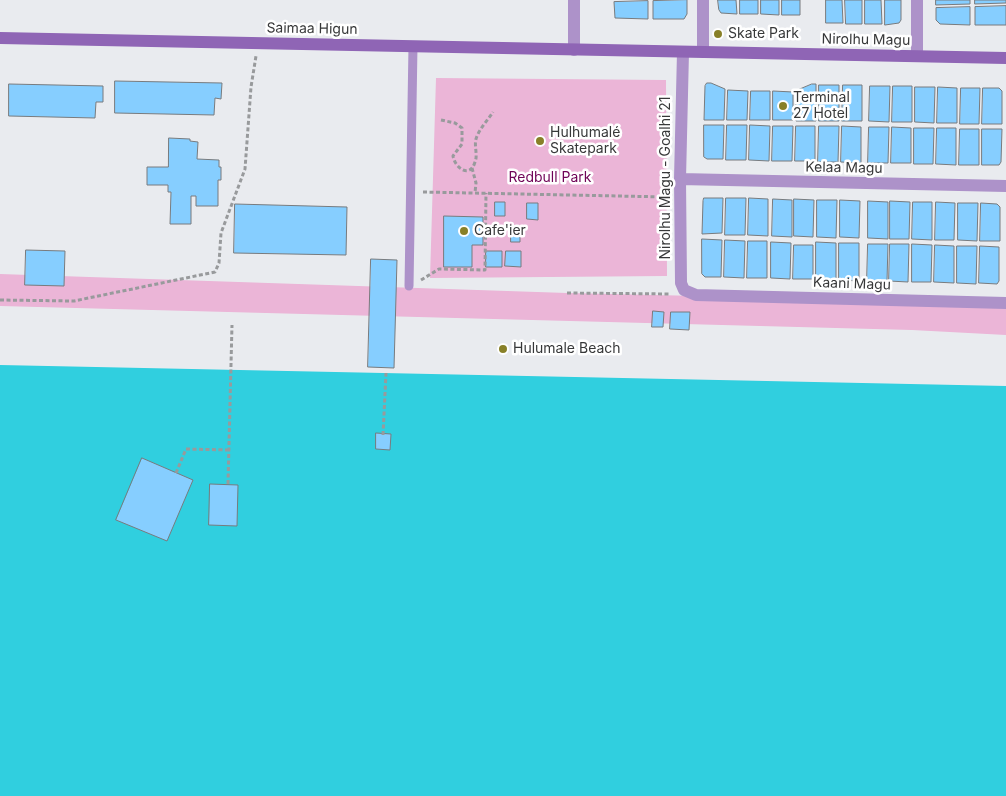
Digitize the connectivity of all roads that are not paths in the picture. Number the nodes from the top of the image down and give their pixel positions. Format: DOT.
graph roads {
  1 [pos="574,0"];
  2 [pos="703,0"];
  3 [pos="917,0"];
  4 [pos="0,38"];
  5 [pos="413,46"];
  6 [pos="574,50"];
  7 [pos="683,52"];
  8 [pos="703,52"];
  9 [pos="917,56"];
  10 [pos="1006,58"];
  11 [pos="680,179"];
  12 [pos="1006,186"];
  13 [pos="409,286"];
  14 [pos="696,295"];
  15 [pos="1006,303"];
  1 -- 6 [label="street"];
  2 -- 8 [label="street"];
  3 -- 9 [label="street"];
  4 -- 5 [label="street, Saimaa Higun"];
  5 -- 6 [label="street, Saimaa Higun"];
  5 -- 13 [label="lane"];
  6 -- 7 [label="street, Nirolhu Magu"];
  7 -- 8 [label="street, Nirolhu Magu"];
  7 -- 11 [label="street, Nirolhu Magu - Goalhi 21"];
  8 -- 9 [label="street, Nirolhu Magu"];
  9 -- 10 [label="street, Nirolhu Magu"];
  11 -- 12 [label="street, Kelaa Magu"];
  11 -- 14 [label="street, Nirolhu Magu - Goalhi 21"];
  14 -- 15 [label="street, Kaani Magu"];
}
